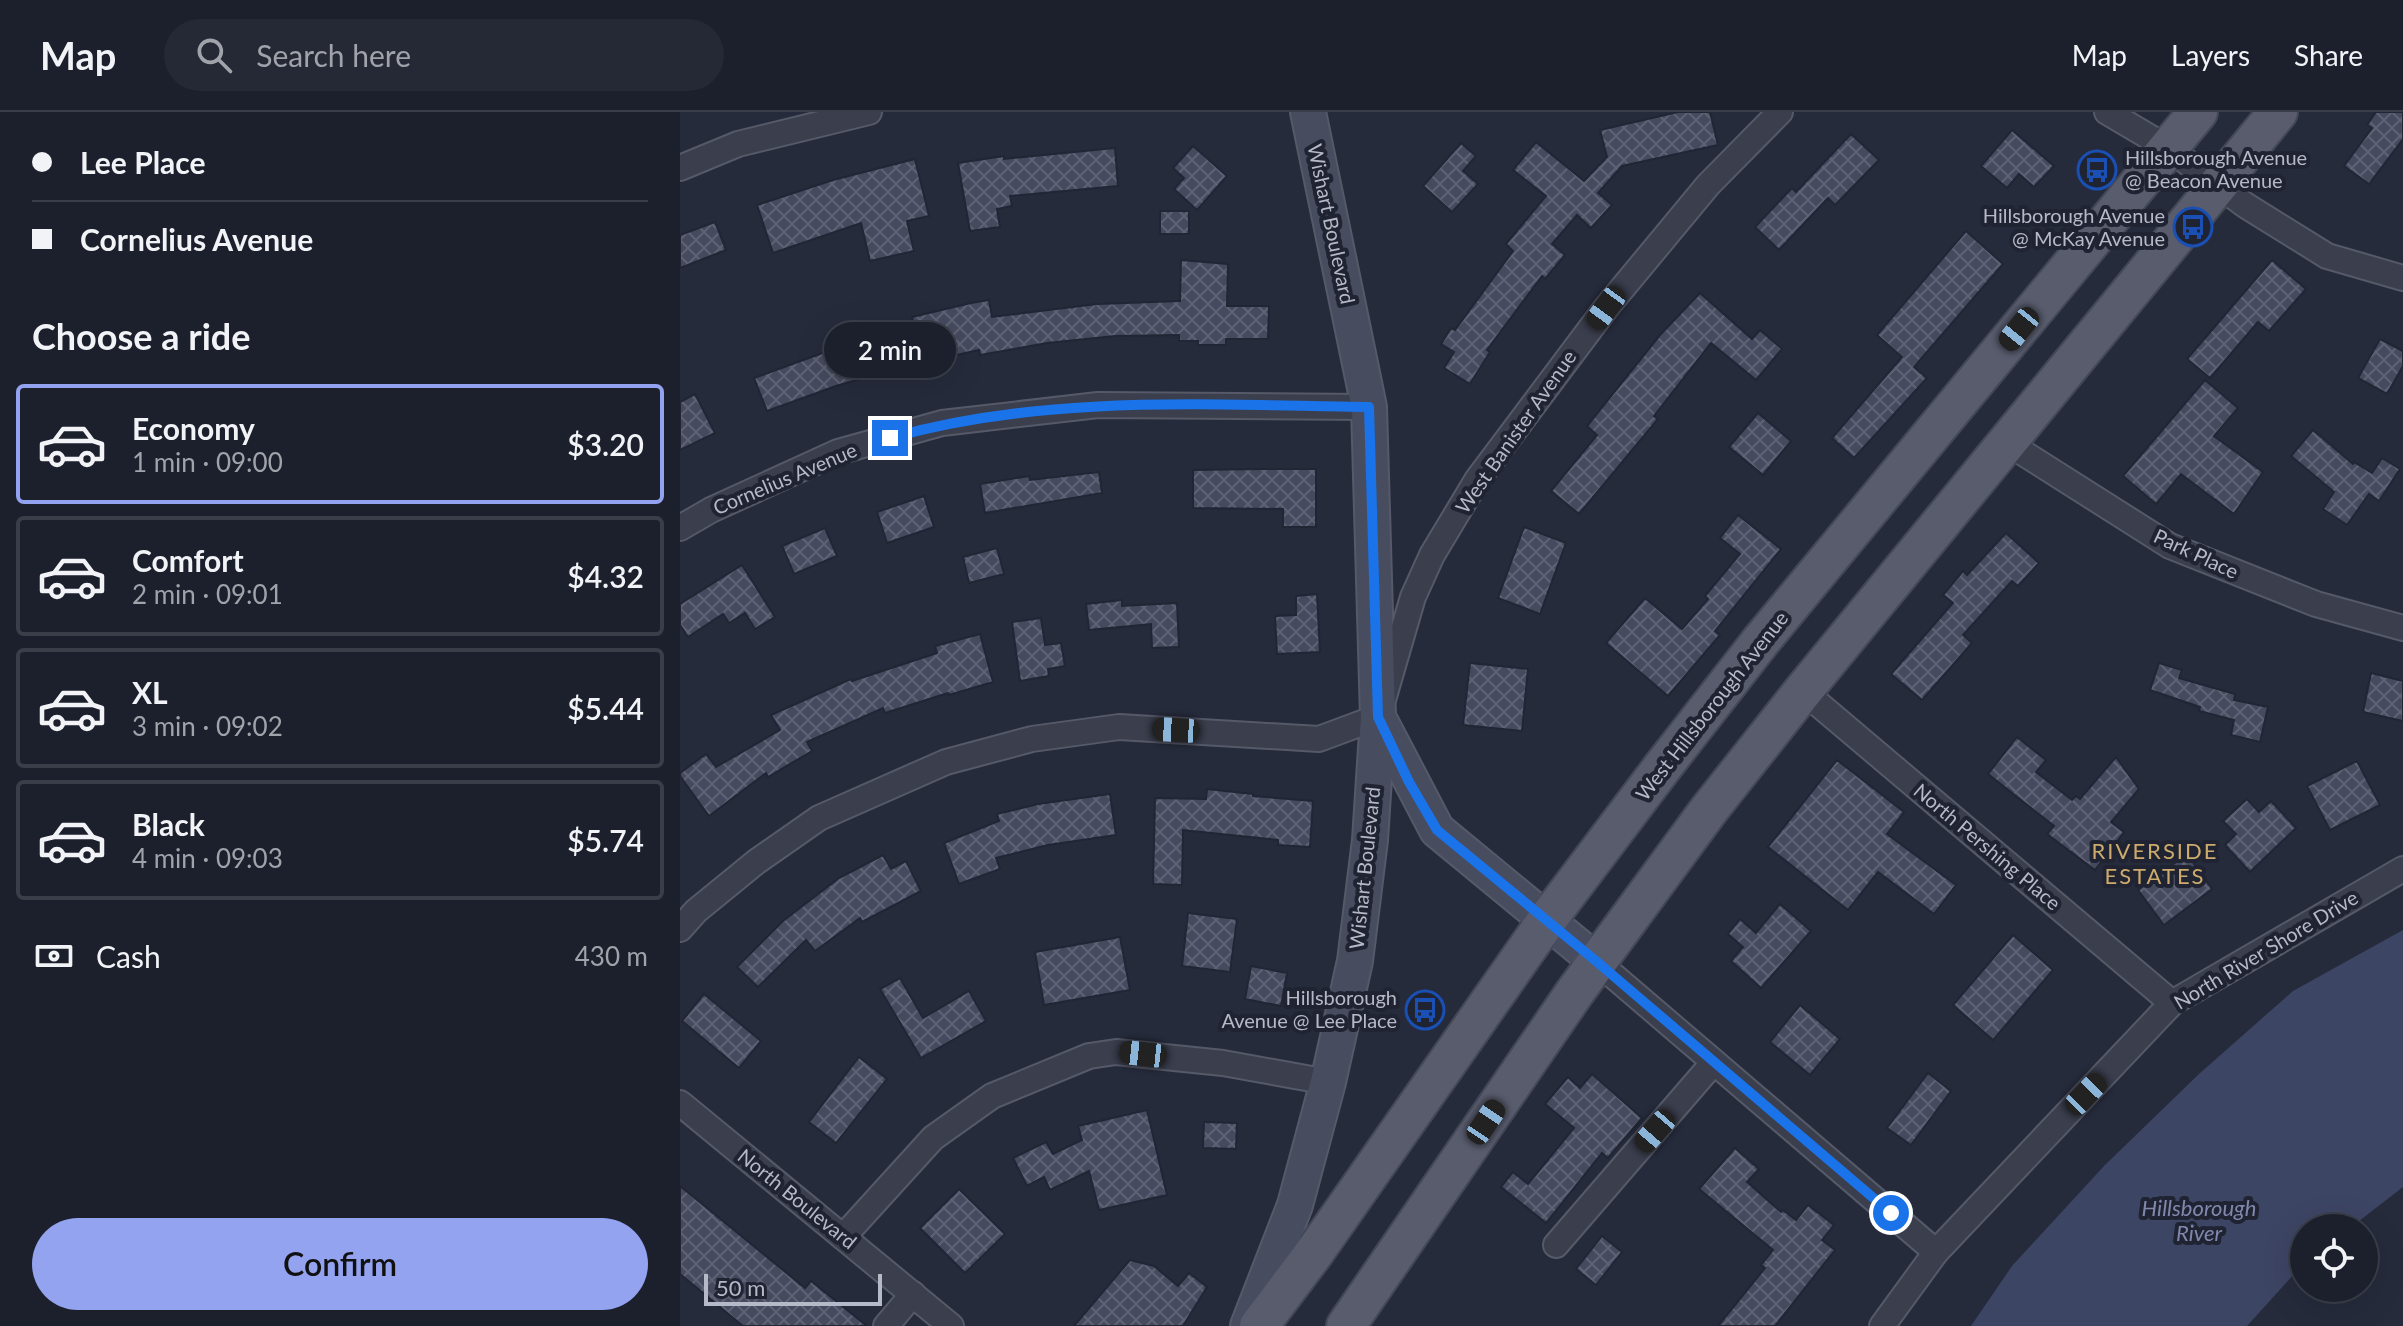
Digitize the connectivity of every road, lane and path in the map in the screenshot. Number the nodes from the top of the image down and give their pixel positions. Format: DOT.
graph roads {
  1 [pos="1308,112"];
  2 [pos="1780,112"];
  3 [pos="2107,112"];
  4 [pos="2198,112"];
  5 [pos="2278,112"];
  6 [pos="858,113"];
  7 [pos="2168,148"];
  8 [pos="680,168"];
  9 [pos="2217,185"];
  10 [pos="2403,278"];
  11 [pos="1369,407"];
  12 [pos="2006,442"];
  13 [pos="680,528"];
  14 [pos="2403,628"];
  15 [pos="1803,691"];
  16 [pos="1378,717"];
  17 [pos="2403,869"];
  18 [pos="1547,920"];
  19 [pos="680,929"];
  20 [pos="1596,961"];
  21 [pos="2172,1003"];
  22 [pos="1714,1062"];
  23 [pos="1328,1082"];
  24 [pos="680,1103"];
  25 [pos="843,1237"];
  26 [pos="1556,1245"];
  27 [pos="1936,1252"];
  28 [pos="913,1294"];
  29 [pos="886,1326"];
  30 [pos="951,1326"];
  31 [pos="1248,1326"];
  32 [pos="1259,1326"];
  33 [pos="1346,1326"];
  34 [pos="1882,1326"];
  1 -- 11 [label="street, Wishart Boulevard"];
  2 -- 16 [label="street, West Banister Avenue"];
  3 -- 7 [label="street"];
  4 -- 7 [label="main road, West Hillsborough Avenue"];
  5 -- 9 [label="main road"];
  6 -- 8 [label="street"];
  7 -- 9 [label="street"];
  7 -- 18 [label="main road, West Hillsborough Avenue"];
  9 -- 10 [label="street"];
  9 -- 12 [label="main road"];
  11 -- 13 [label="street, Cornelius Avenue"];
  11 -- 16 [label="street, Wishart Boulevard"];
  12 -- 14 [label="street, Park Place"];
  12 -- 15 [label="main road"];
  15 -- 20 [label="main road"];
  15 -- 21 [label="street, North Pershing Place"];
  16 -- 18 [label="street"];
  16 -- 19 [label="street"];
  16 -- 23 [label="street, Wishart Boulevard"];
  17 -- 21 [label="street, North River Shore Drive"];
  18 -- 20 [label="street"];
  18 -- 32 [label="main road, West Hillsborough Avenue"];
  20 -- 22 [label="street"];
  20 -- 33 [label="main road"];
  21 -- 27 [label="street, North River Shore Drive"];
  22 -- 26 [label="street"];
  22 -- 27 [label="street"];
  23 -- 25 [label="street"];
  23 -- 31 [label="street, Wishart Boulevard"];
  24 -- 25 [label="street, North Boulevard"];
  25 -- 28 [label="street, North Boulevard"];
  27 -- 34 [label="street, North River Shore Drive"];
  28 -- 29 [label="street"];
  28 -- 30 [label="street, North Boulevard"];
}
